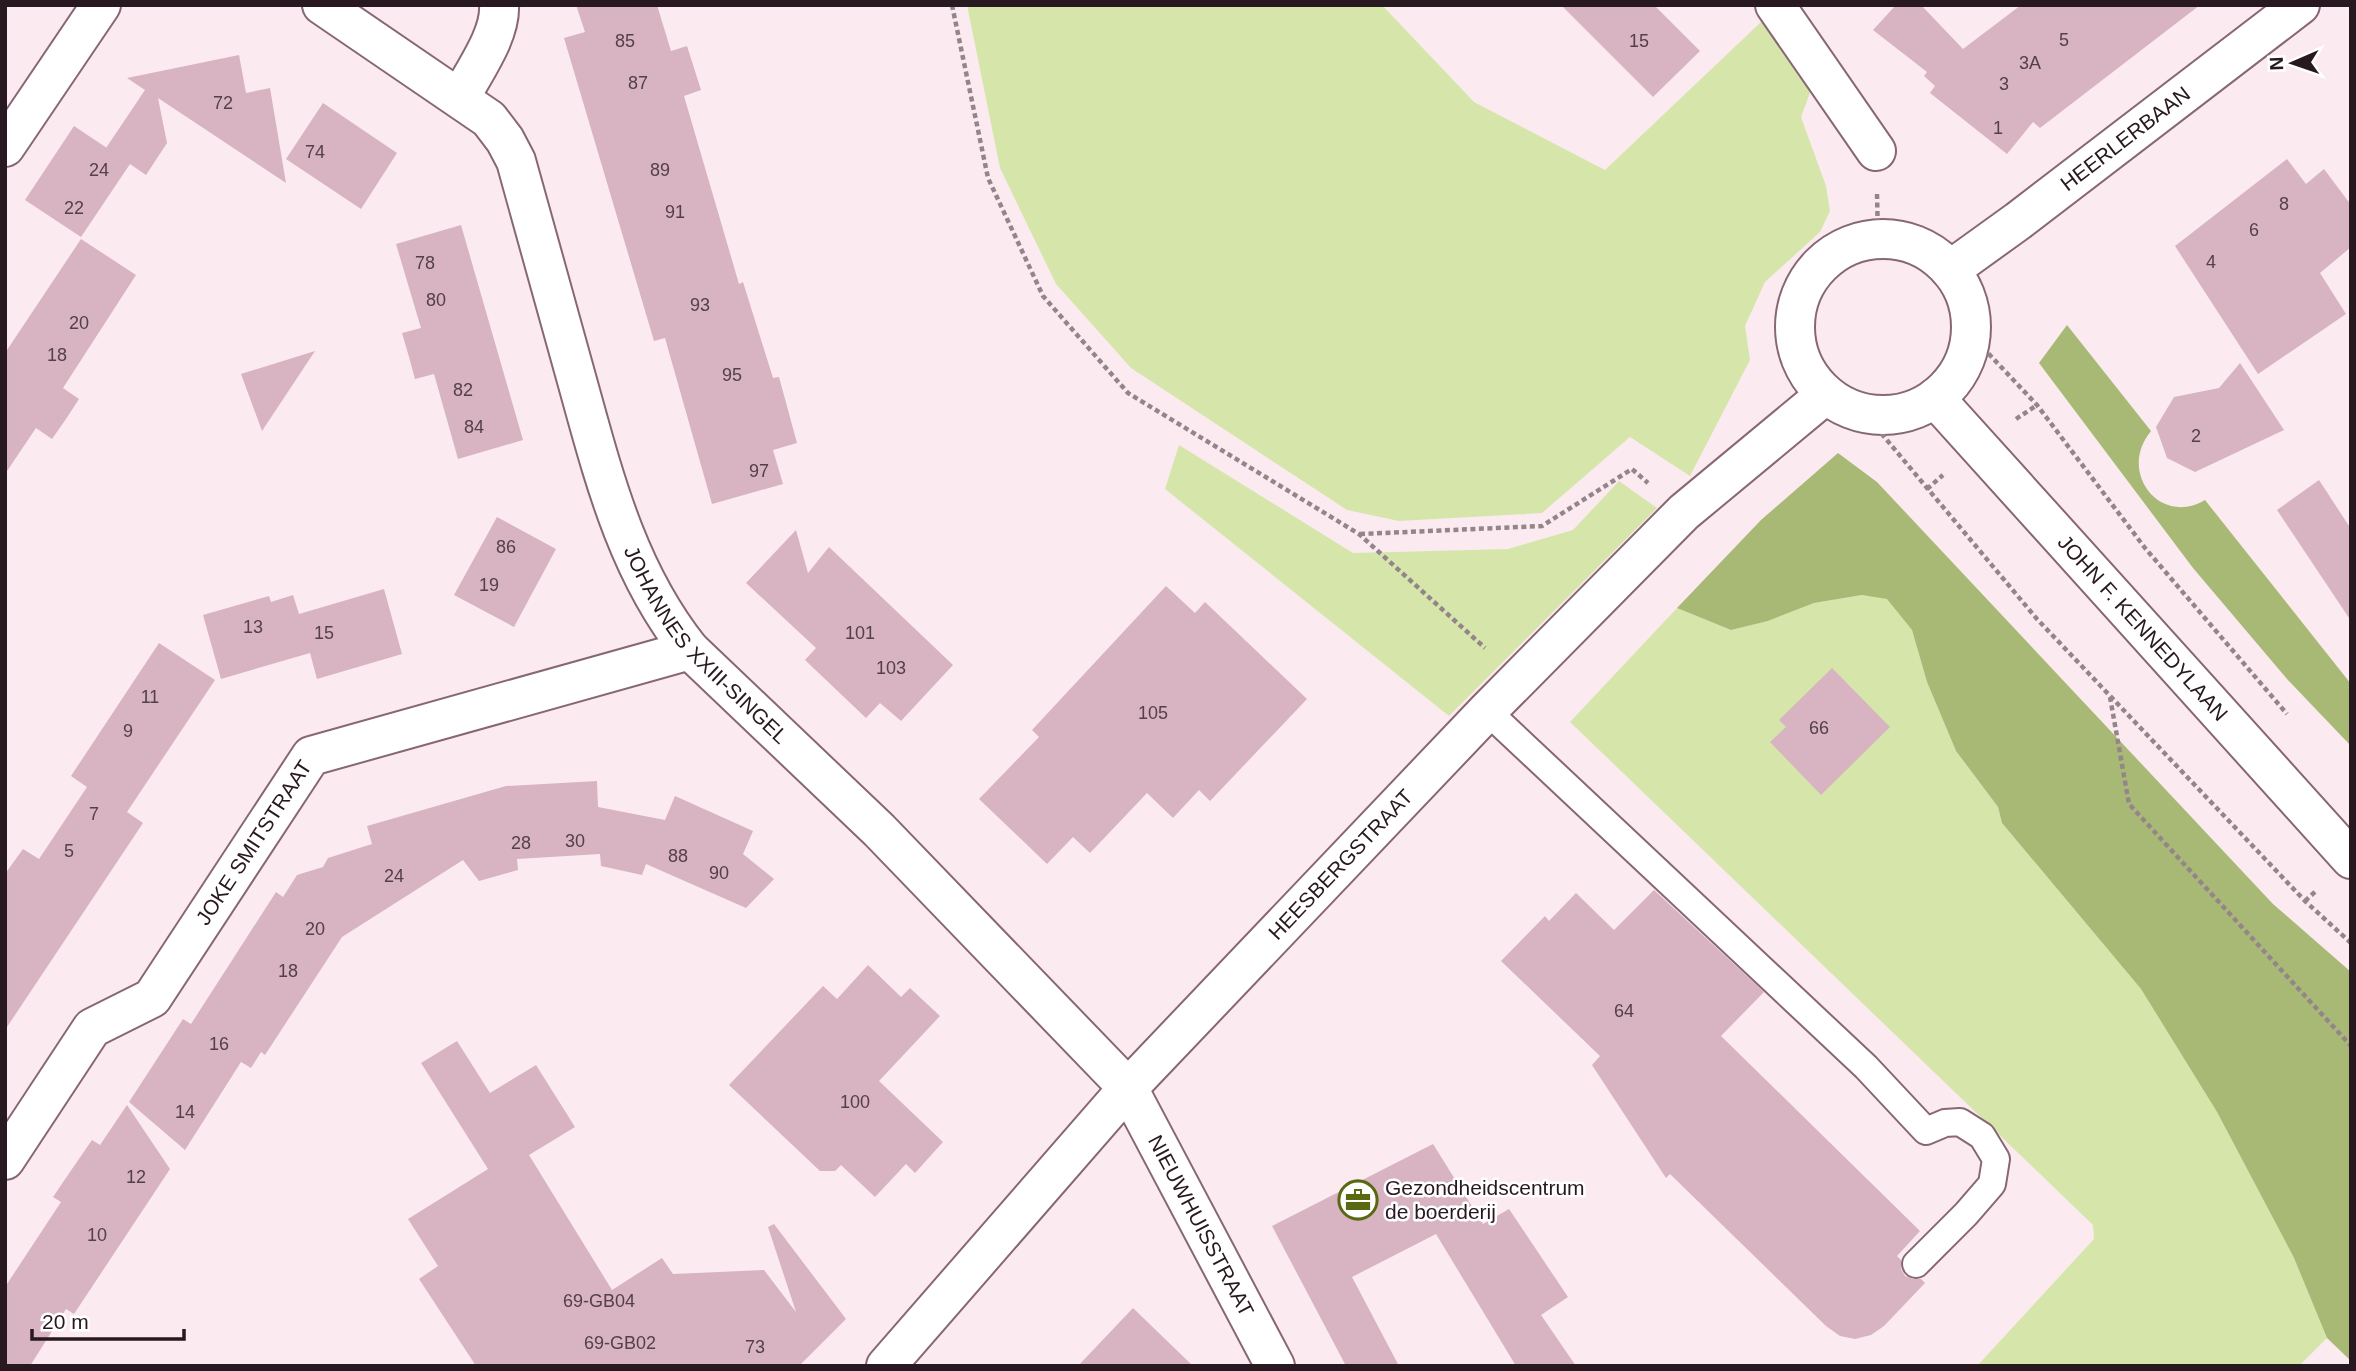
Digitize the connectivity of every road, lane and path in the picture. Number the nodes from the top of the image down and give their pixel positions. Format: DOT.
graph roads {
  1 [pos="101,5"];
  2 [pos="322,5"];
  3 [pos="499,5"];
  4 [pos="952,5"];
  5 [pos="1775,5"];
  6 [pos="2300,5"];
  7 [pos="460,97"];
  8 [pos="5,147"];
  9 [pos="1876,150"];
  10 [pos="1950,270"];
  11 [pos="1971,335"];
  12 [pos="1825,395"];
  13 [pos="1935,398"];
  14 [pos="1865,414"];
  15 [pos="1685,512"];
  16 [pos="1359,534"];
  17 [pos="690,650"];
  18 [pos="1519,680"];
  19 [pos="2110,695"];
  20 [pos="1487,711"];
  21 [pos="2288,716"];
  22 [pos="2351,859"];
  23 [pos="2351,943"];
  24 [pos="2351,1046"];
  25 [pos="1129,1088"];
  26 [pos="5,1160"];
  27 [pos="1916,1264"];
  28 [pos="886,1366"];
  29 [pos="1275,1366"];
  1 -- 8 [label="street"];
  2 -- 7 [label="street, JOHANNES XXIII-SINGEL"];
  3 -- 7 [label="street"];
  4 -- 16 [label="path"];
  5 -- 9 [label="street"];
  6 -- 10 [label="street, HEERLERBAAN"];
  7 -- 17 [label="street, JOHANNES XXIII-SINGEL"];
  10 -- 11 [label="street"];
  10 -- 12 [label="street"];
  11 -- 13 [label="street"];
  11 -- 21 [label="path"];
  12 -- 14 [label="street"];
  12 -- 15 [label="street, HEESBERGSTRAAT"];
  13 -- 14 [label="street"];
  13 -- 22 [label="street, JOHN F. KENNEDYLAAN"];
  14 -- 19 [label="path"];
  15 -- 16 [label="path"];
  15 -- 18 [label="street, HEESBERGSTRAAT"];
  16 -- 18 [label="path"];
  17 -- 25 [label="street, JOHANNES XXIII-SINGEL"];
  17 -- 26 [label="street, JOKE SMITSTRAAT"];
  18 -- 20 [label="street, HEESBERGSTRAAT"];
  19 -- 23 [label="path"];
  19 -- 24 [label="path"];
  20 -- 25 [label="street, HEESBERGSTRAAT"];
  20 -- 27 [label="lane"];
  25 -- 28 [label="street, HEESBERGSTRAAT"];
  25 -- 29 [label="street, NIEUWHUISSTRAAT"];
}
